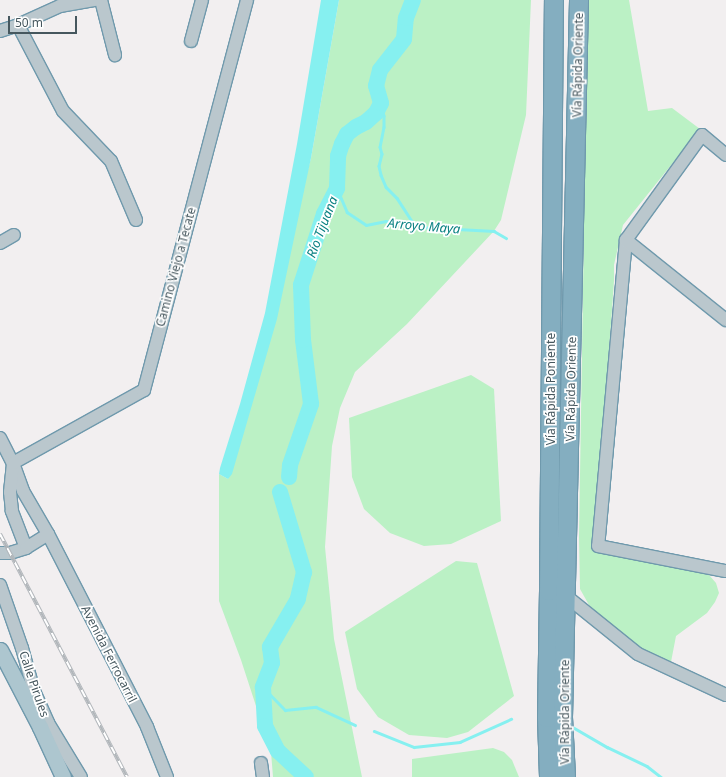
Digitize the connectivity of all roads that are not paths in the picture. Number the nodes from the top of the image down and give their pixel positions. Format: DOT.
graph roads {
  1 [pos="95,0"];
  2 [pos="101,0"];
  3 [pos="202,0"];
  4 [pos="247,0"];
  5 [pos="554,0"];
  6 [pos="579,0"];
  7 [pos="59,3"];
  8 [pos="18,25"];
  9 [pos="0,31"];
  10 [pos="191,40"];
  11 [pos="116,55"];
  12 [pos="726,155"];
  13 [pos="136,220"];
  14 [pos="14,235"];
  15 [pos="626,240"];
  16 [pos="0,243"];
  17 [pos="726,320"];
  18 [pos="0,438"];
  19 [pos="13,463"];
  20 [pos="48,534"];
  21 [pos="26,548"];
  22 [pos="0,553"];
  23 [pos="726,571"];
  24 [pos="0,585"];
  25 [pos="566,596"];
  26 [pos="0,650"];
  27 [pos="726,695"];
  28 [pos="44,725"];
  29 [pos="261,763"];
  30 [pos="64,777"];
  31 [pos="81,777"];
  32 [pos="167,777"];
  33 [pos="263,777"];
  34 [pos="549,777"];
  35 [pos="566,777"];
  1 -- 7 [label="street"];
  2 -- 11 [label="street"];
  3 -- 10 [label="street"];
  4 -- 19 [label="street, Camino Viejo a Tecate"];
  5 -- 34 [label="highway, Vía Rápida Poniente"];
  6 -- 25 [label="highway, Vía Rápida Oriente"];
  7 -- 8 [label="street"];
  8 -- 9 [label="street"];
  8 -- 13 [label="street"];
  12 -- 15 [label="street"];
  14 -- 16 [label="street"];
  15 -- 17 [label="street"];
  15 -- 23 [label="street"];
  18 -- 19 [label="street, Avenida Ferrocarril"];
  19 -- 20 [label="street, Avenida Ferrocarril"];
  19 -- 21 [label="street"];
  20 -- 21 [label="street"];
  20 -- 32 [label="street, Avenida Ferrocarril"];
  21 -- 22 [label="street"];
  24 -- 28 [label="street, Calle Pirules"];
  25 -- 27 [label="street"];
  25 -- 35 [label="highway, Vía Rápida Oriente"];
  26 -- 28 [label="main road"];
  28 -- 30 [label="main road"];
  28 -- 31 [label="street, Calle Pirules"];
  29 -- 33 [label="street"];
}
